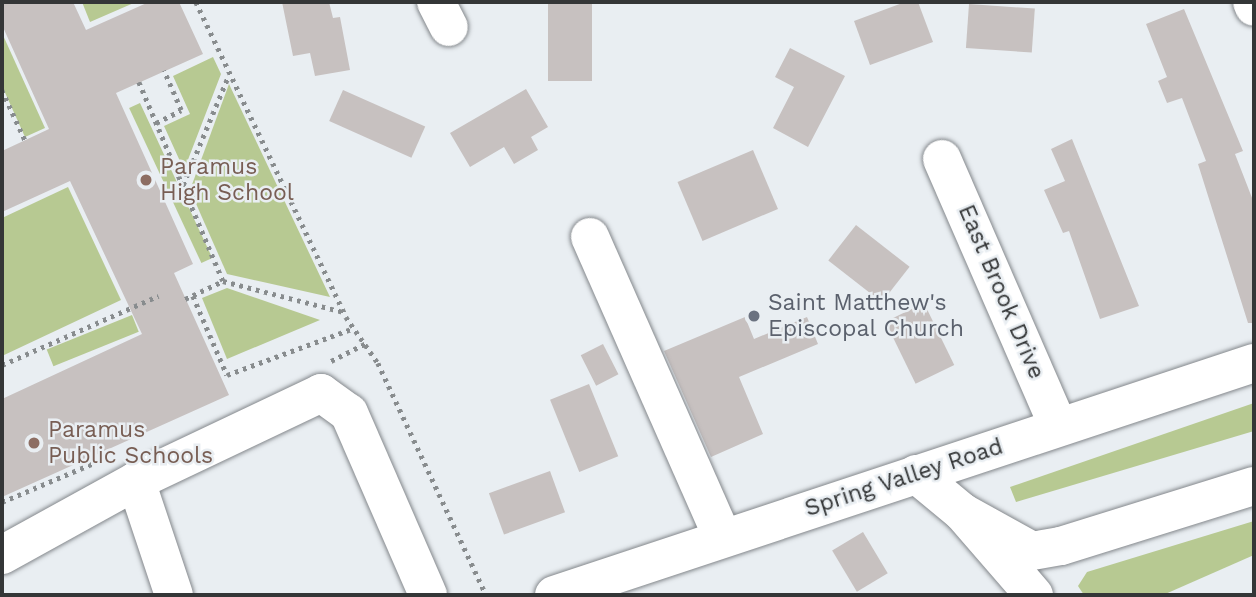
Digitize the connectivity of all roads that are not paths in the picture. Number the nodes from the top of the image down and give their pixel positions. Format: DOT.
graph roads {
  1 [pos="1252,2"];
  2 [pos="1254,7"];
  3 [pos="942,159"];
  4 [pos="590,237"];
  5 [pos="1254,363"];
  6 [pos="1058,426"];
  7 [pos="916,474"];
  8 [pos="136,481"];
  9 [pos="1254,486"];
  10 [pos="962,512"];
  11 [pos="723,538"];
  12 [pos="2,555"];
  13 [pos="174,595"];
  14 [pos="428,595"];
  15 [pos="554,595"];
  16 [pos="1034,595"];
  1 -- 2 [label="street"];
  3 -- 6 [label="street, East Brook Drive"];
  4 -- 11 [label="street"];
  5 -- 6 [label="street, Spring Valley Road"];
  6 -- 7 [label="street, Spring Valley Road"];
  7 -- 10 [label="street"];
  7 -- 11 [label="street, Spring Valley Road"];
  8 -- 12 [label="street"];
  8 -- 13 [label="street"];
  8 -- 14 [label="street"];
  9 -- 10 [label="street"];
  10 -- 16 [label="street"];
  11 -- 15 [label="street, Spring Valley Road"];
}
